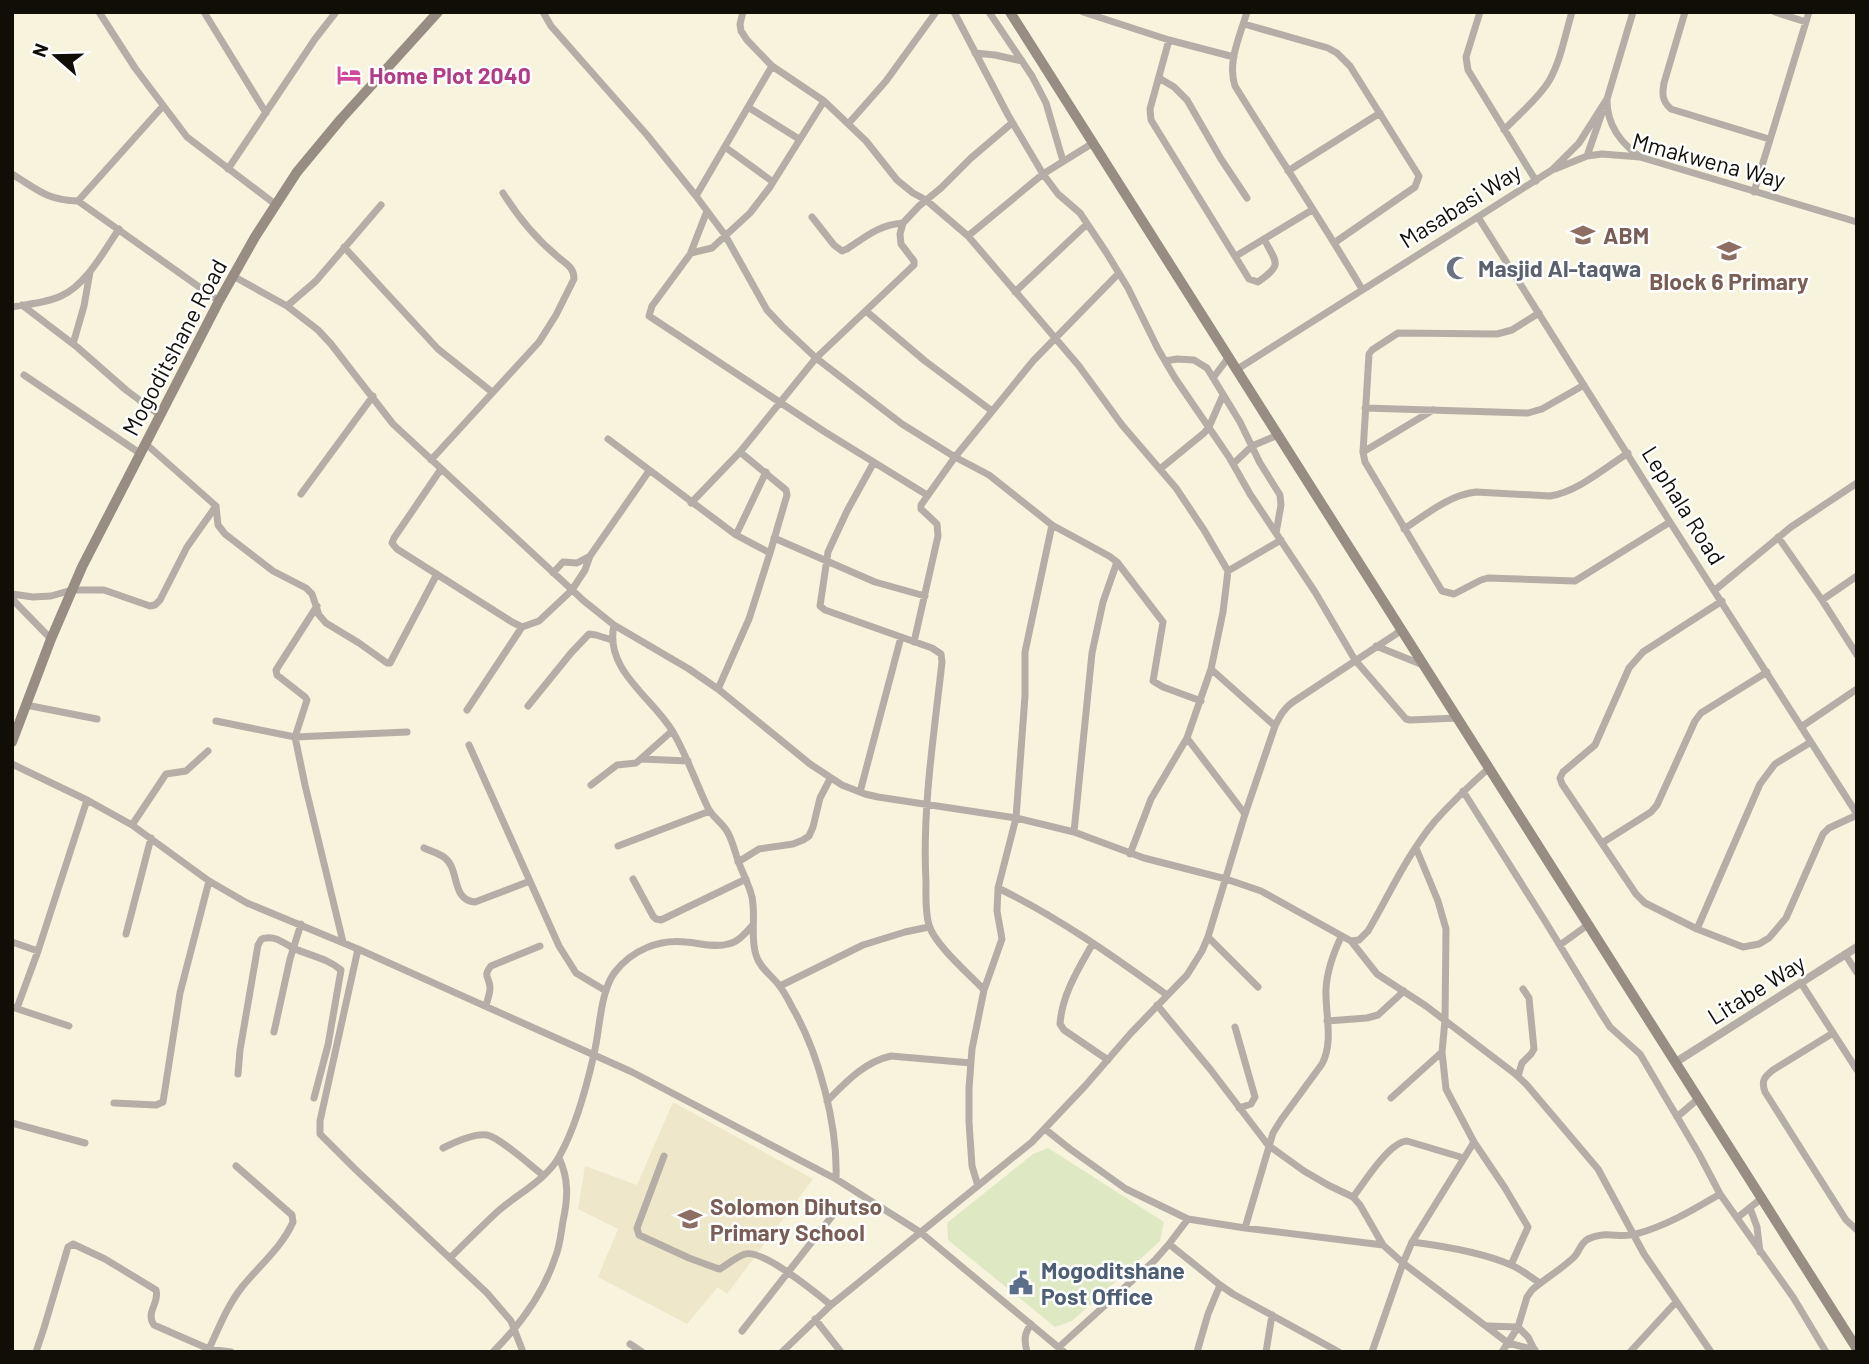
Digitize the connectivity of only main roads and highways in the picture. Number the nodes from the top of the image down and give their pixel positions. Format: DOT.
graph roads {
  1 [pos="438,12"];
  2 [pos="1010,12"];
  3 [pos="12,742"];
  4 [pos="1857,1349"];
  1 -- 3 [label="main road, Mogoditshane Road"];
  2 -- 4 [label="main road"];
}
